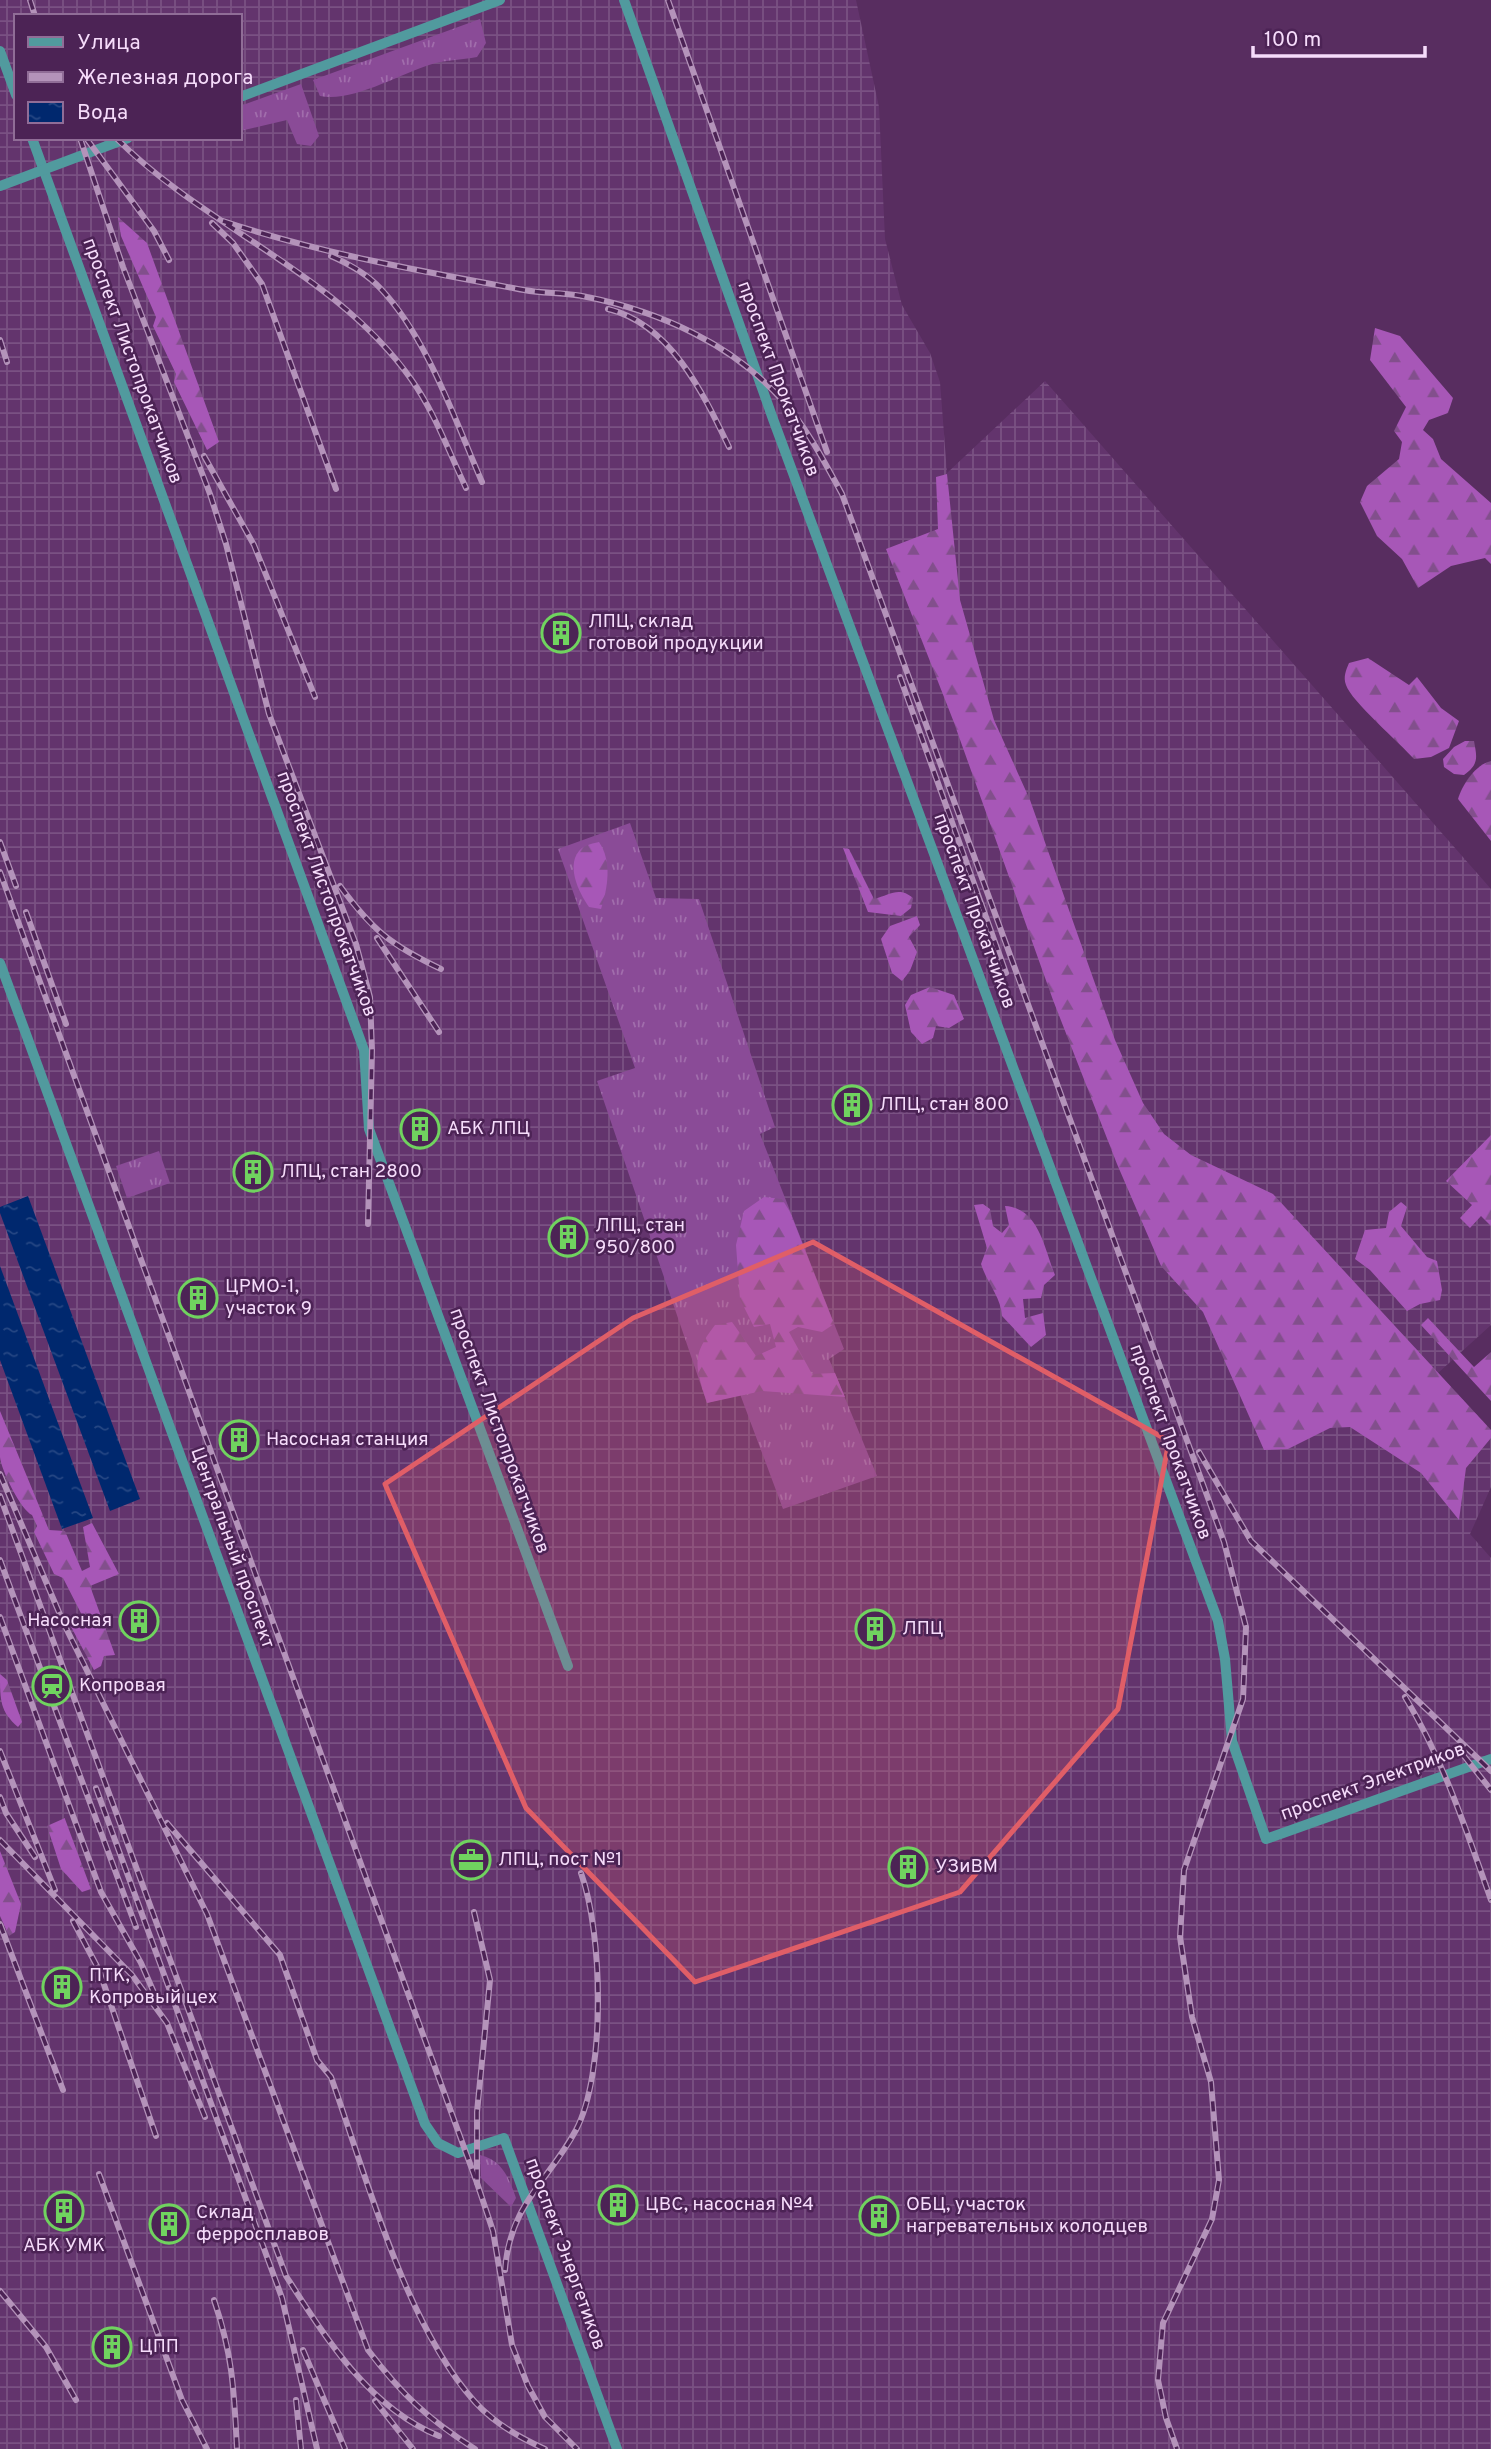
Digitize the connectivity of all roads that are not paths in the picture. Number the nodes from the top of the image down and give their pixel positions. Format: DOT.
graph roads {
  1 [pos="500,0"];
  2 [pos="624,0"];
  3 [pos="0,51"];
  4 [pos="14,89"];
  5 [pos="242,96"];
  6 [pos="33,140"];
  7 [pos="123,140"];
  8 [pos="43,170"];
  9 [pos="0,186"];
  10 [pos="0,963"];
  11 [pos="568,1666"];
  12 [pos="1491,1759"];
  13 [pos="1266,1839"];
  14 [pos="438,2143"];
  15 [pos="617,2449"];
  1 -- 5 [label="street"];
  2 -- 13 [label="street, проспект Прокатчиков"];
  3 -- 4 [label="street"];
  6 -- 8 [label="street, проспект Листопрокатчиков"];
  7 -- 8 [label="street"];
  8 -- 9 [label="street"];
  8 -- 11 [label="street, проспект Листопрокатчиков"];
  10 -- 14 [label="street, Центральный проспект"];
  12 -- 13 [label="street, проспект Электриков"];
  14 -- 15 [label="street, проспект Энергетиков"];
}
